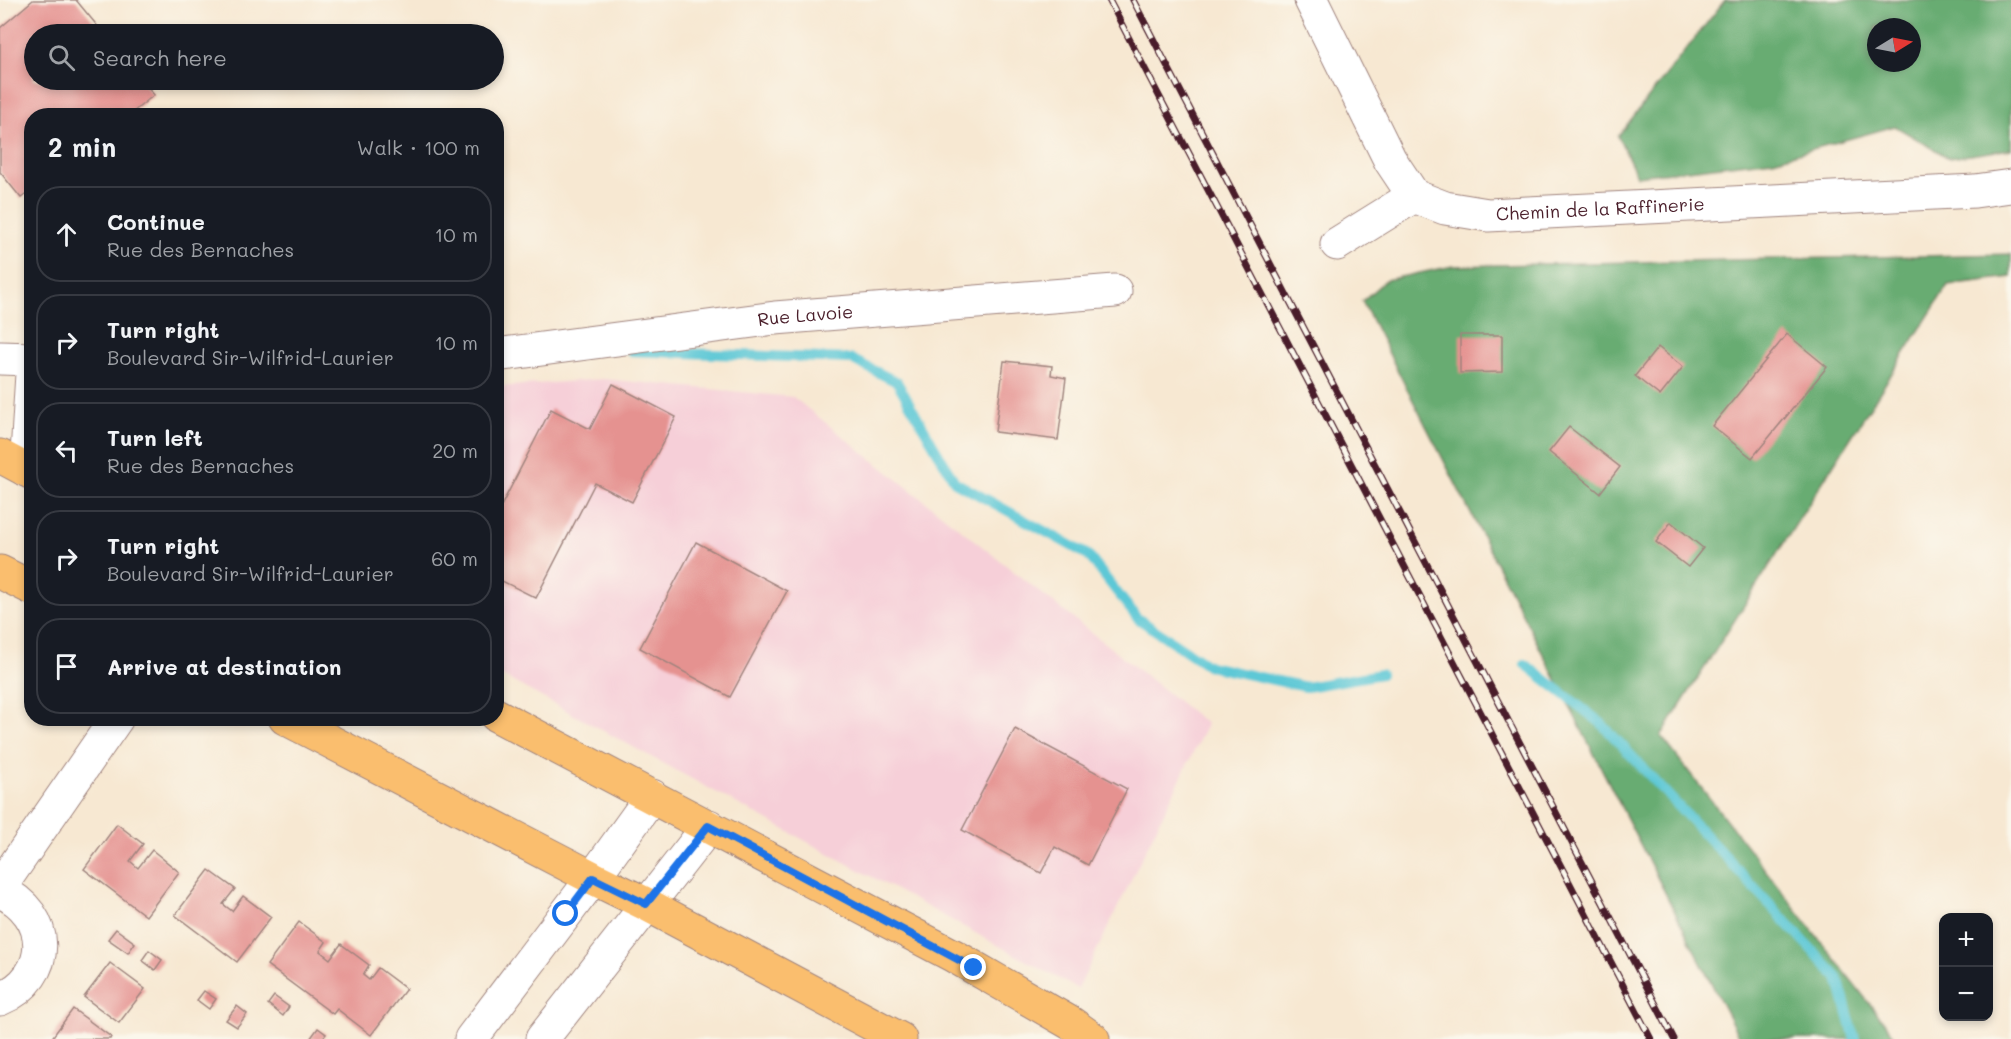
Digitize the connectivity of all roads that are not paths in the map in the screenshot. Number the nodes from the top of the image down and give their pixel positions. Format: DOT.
graph roads {
  1 [pos="1311,0"];
  2 [pos="2011,186"];
  3 [pos="1414,196"];
  4 [pos="1337,244"];
  5 [pos="1115,291"];
  6 [pos="504,354"];
  7 [pos="0,358"];
  8 [pos="24,360"];
  9 [pos="24,431"];
  10 [pos="19,466"];
  11 [pos="0,572"];
  12 [pos="24,584"];
  13 [pos="504,719"];
  14 [pos="112,726"];
  15 [pos="300,726"];
  16 [pos="652,796"];
  17 [pos="708,826"];
  18 [pos="593,878"];
  19 [pos="0,889"];
  20 [pos="646,904"];
  21 [pos="0,999"];
  22 [pos="471,1039"];
  23 [pos="542,1039"];
  24 [pos="900,1039"];
  25 [pos="1093,1039"];
  1 -- 3 [label="street"];
  2 -- 3 [label="street, Chemin de la Raffinerie"];
  3 -- 4 [label="street"];
  5 -- 6 [label="street, Rue Lavoie"];
  7 -- 8 [label="street"];
  9 -- 10 [label="street"];
  11 -- 12 [label="main road"];
  13 -- 16 [label="main road"];
  14 -- 19 [label="street"];
  15 -- 18 [label="main road"];
  16 -- 17 [label="main road"];
  16 -- 18 [label="street"];
  17 -- 20 [label="street"];
  17 -- 25 [label="main road"];
  18 -- 20 [label="main road"];
  18 -- 22 [label="street"];
  19 -- 21 [label="street"];
  20 -- 23 [label="street"];
  20 -- 24 [label="main road"];
}
